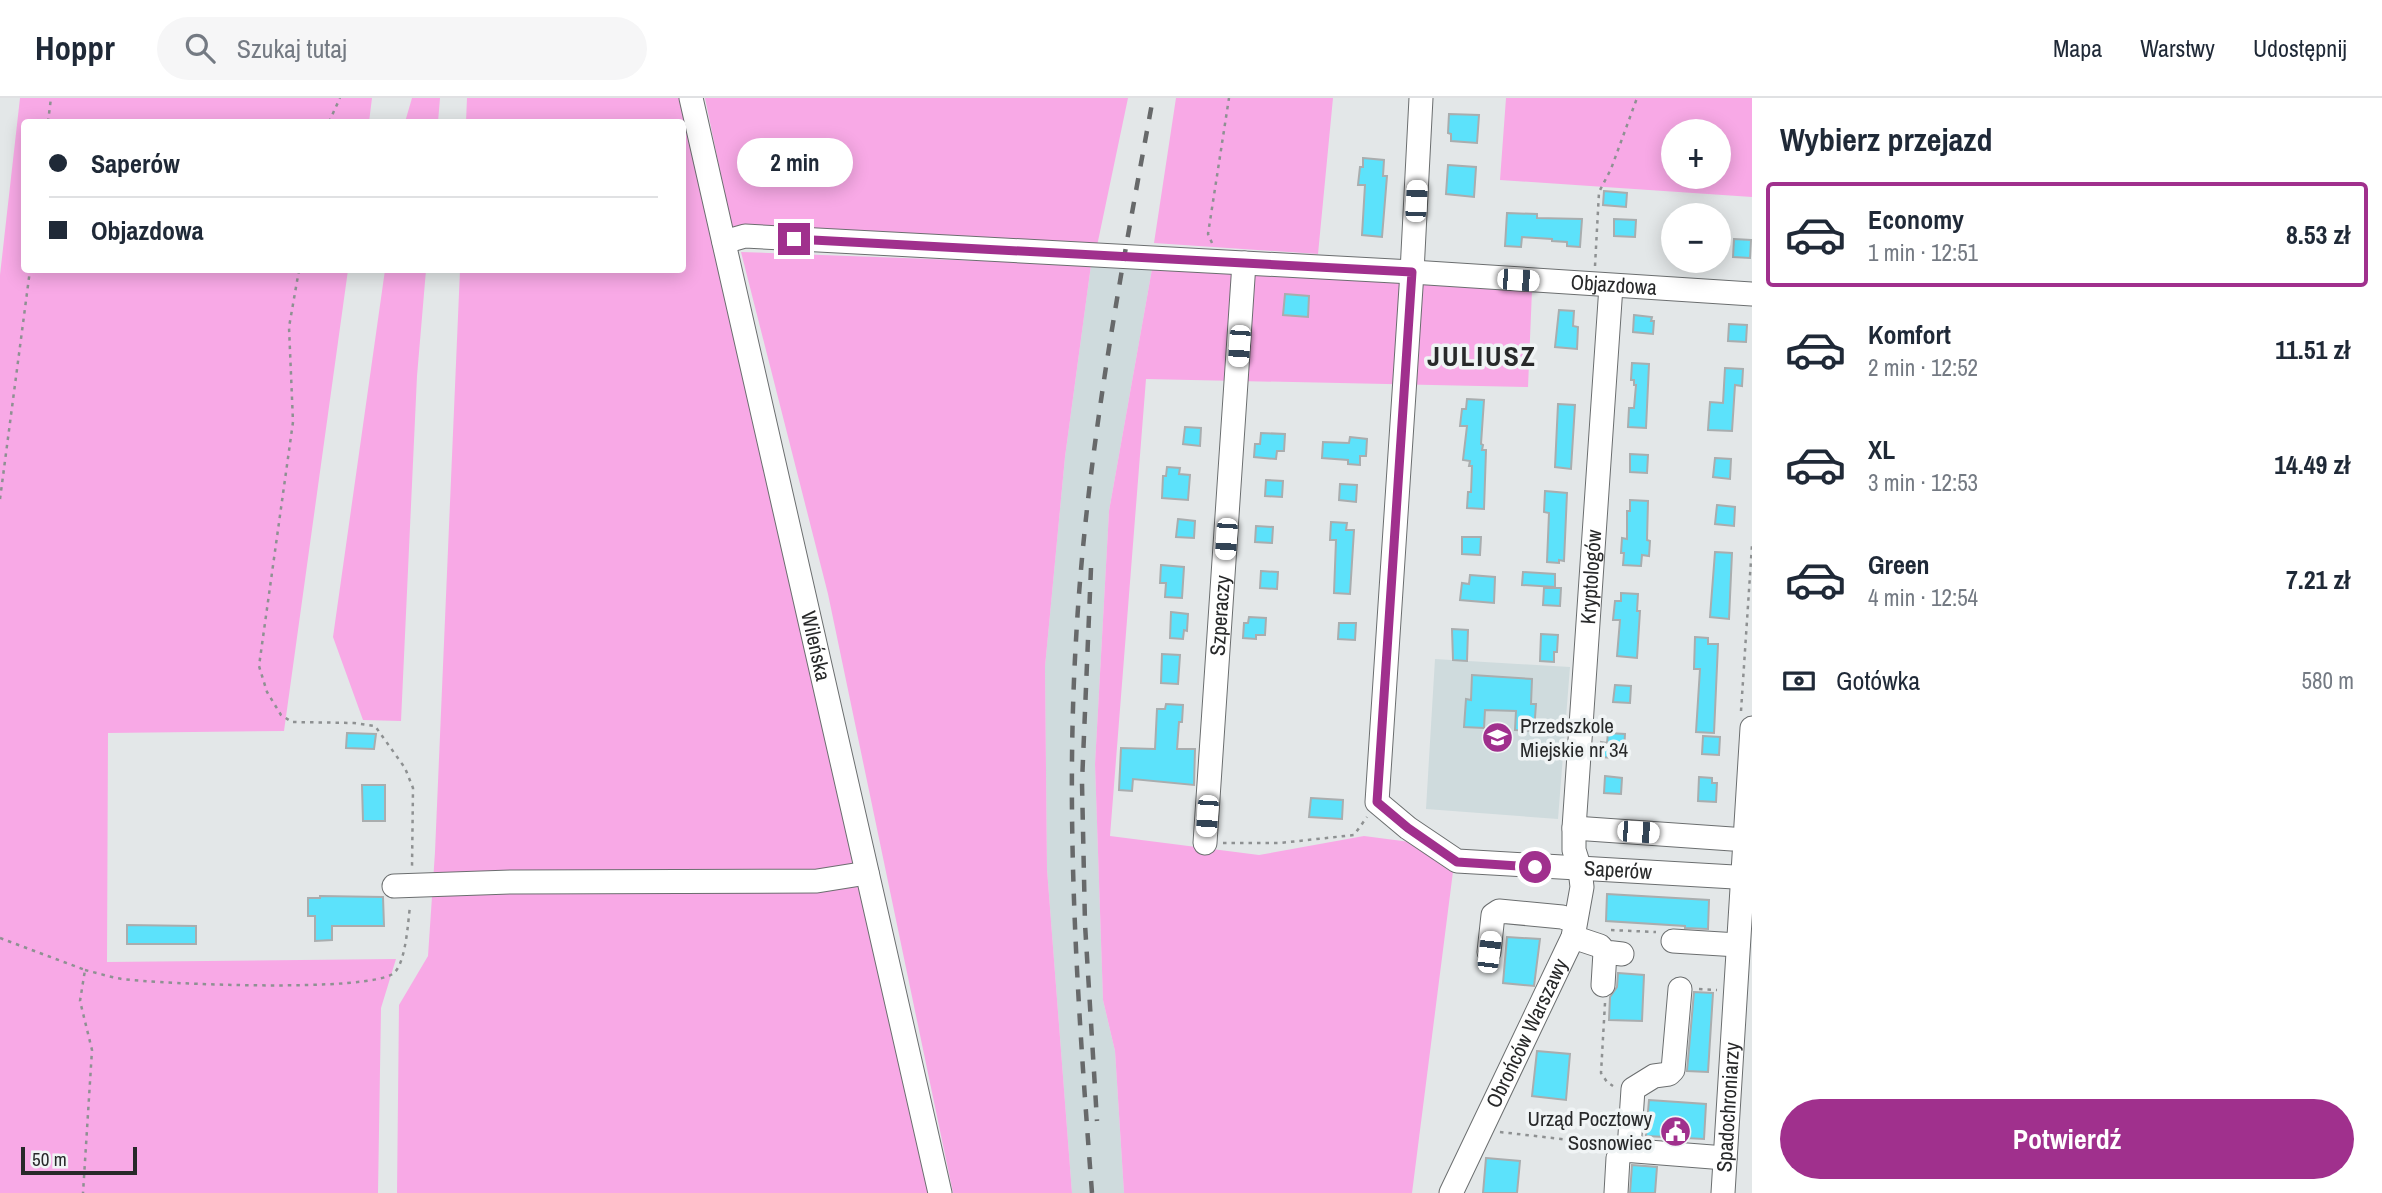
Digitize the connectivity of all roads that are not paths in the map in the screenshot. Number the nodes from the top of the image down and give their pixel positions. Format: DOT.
graph roads {
  1 [pos="691,98"];
  2 [pos="1421,98"];
  3 [pos="724,242"];
  4 [pos="1244,263"];
  5 [pos="1412,272"];
  6 [pos="1604,286"];
  7 [pos="1752,294"];
  8 [pos="1746,722"];
  9 [pos="1574,828"];
  10 [pos="1732,839"];
  11 [pos="1205,843"];
  12 [pos="1580,869"];
  13 [pos="867,873"];
  14 [pos="1748,877"];
  15 [pos="403,886"];
  16 [pos="1573,929"];
  17 [pos="1674,941"];
  18 [pos="1738,945"];
  19 [pos="1489,952"];
  20 [pos="1603,985"];
  21 [pos="1680,989"];
  22 [pos="1626,1150"];
  23 [pos="1725,1158"];
  24 [pos="940,1193"];
  25 [pos="1451,1193"];
  26 [pos="1616,1193"];
  27 [pos="1723,1193"];
  1 -- 3 [label="street, Wileńska"];
  2 -- 5 [label="street"];
  3 -- 4 [label="street, Objazdowa"];
  3 -- 13 [label="street, Wileńska"];
  4 -- 5 [label="street, Objazdowa"];
  4 -- 11 [label="street, Szperaczy"];
  5 -- 6 [label="street, Objazdowa"];
  5 -- 12 [label="street, Saperów"];
  6 -- 7 [label="street, Objazdowa"];
  6 -- 9 [label="street, Kryptologów"];
  8 -- 14 [label="street, Spadochroniarzy"];
  9 -- 10 [label="street"];
  9 -- 12 [label="street, Kryptologów"];
  12 -- 14 [label="street, Saperów"];
  12 -- 16 [label="street, Obrońców Warszawy"];
  13 -- 15 [label="street"];
  13 -- 24 [label="street, Wileńska"];
  14 -- 18 [label="street, Spadochroniarzy"];
  16 -- 19 [label="street"];
  16 -- 20 [label="street"];
  16 -- 25 [label="street, Obrońców Warszawy"];
  17 -- 18 [label="street"];
  18 -- 23 [label="street, Spadochroniarzy"];
  21 -- 22 [label="street"];
  22 -- 23 [label="street"];
  22 -- 26 [label="street"];
  23 -- 27 [label="street, Spadochroniarzy"];
}
